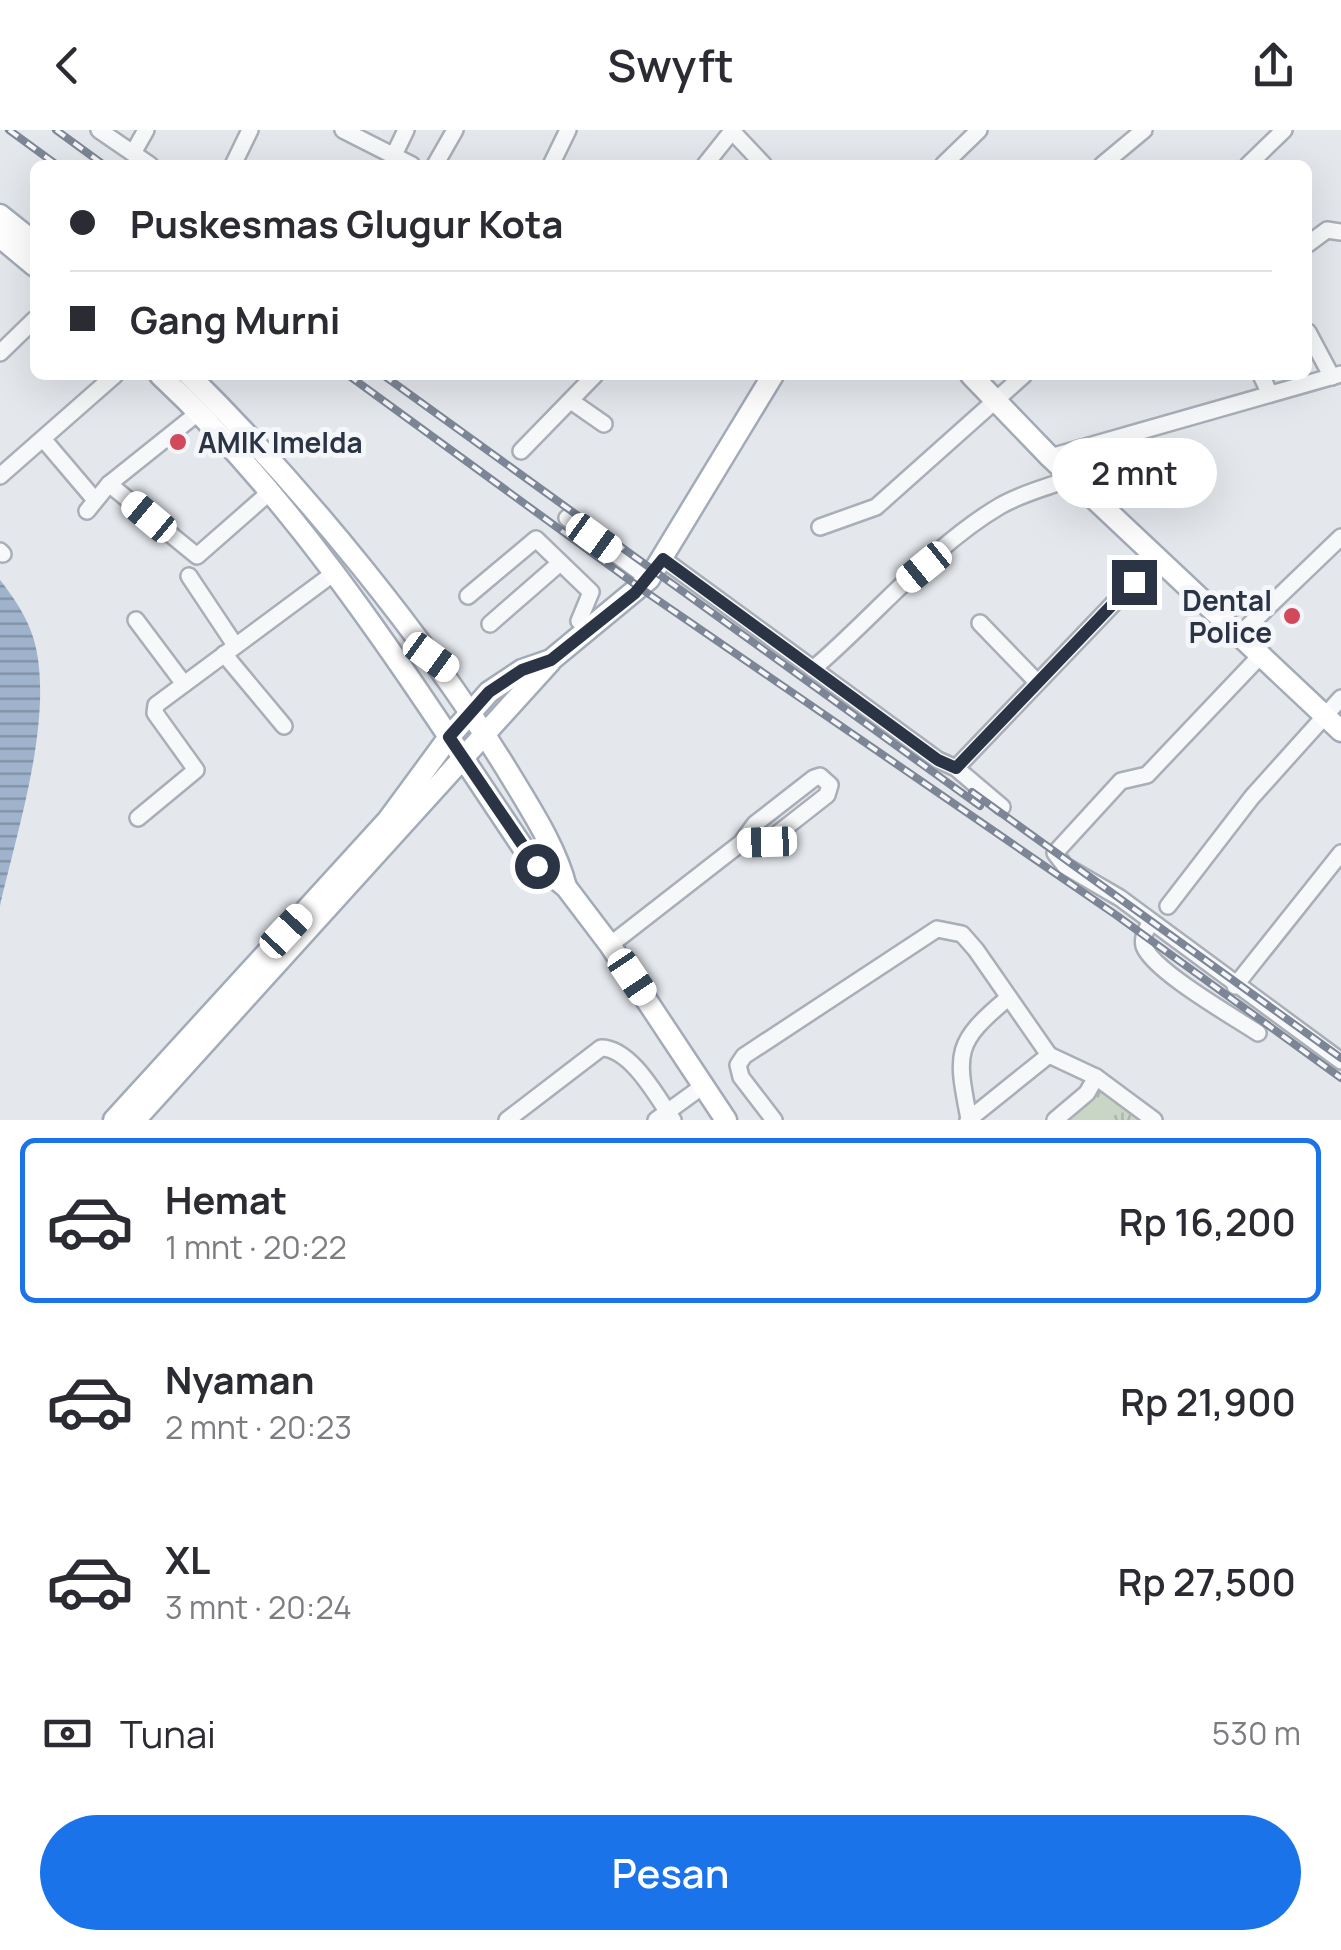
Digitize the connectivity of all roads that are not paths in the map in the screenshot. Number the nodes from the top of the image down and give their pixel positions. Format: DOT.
graph roads {
  1 [pos="99,130"];
  2 [pos="146,130"];
  3 [pos="250,130"];
  4 [pos="343,130"];
  5 [pos="406,130"];
  6 [pos="455,130"];
  7 [pos="568,130"];
  8 [pos="731,130"];
  9 [pos="980,130"];
  10 [pos="1144,130"];
  11 [pos="1284,130"];
  12 [pos="132,153"];
  13 [pos="394,155"];
  14 [pos="142,160"];
  15 [pos="235,160"];
  16 [pos="403,160"];
  17 [pos="439,160"];
  18 [pos="554,160"];
  19 [pos="710,160"];
  20 [pos="759,160"];
  21 [pos="948,160"];
  22 [pos="1108,160"];
  23 [pos="1253,160"];
  24 [pos="0,215"];
  25 [pos="1341,232"];
  26 [pos="0,238"];
  27 [pos="30,238"];
  28 [pos="1312,241"];
  29 [pos="30,262"];
  30 [pos="30,324"];
  31 [pos="1312,338"];
  32 [pos="0,354"];
  33 [pos="1336,375"];
  34 [pos="110,380"];
  35 [pos="165,380"];
  36 [pos="194,380"];
  37 [pos="590,380"];
  38 [pos="770,380"];
  39 [pos="977,380"];
  40 [pos="1018,380"];
  41 [pos="1263,380"];
  42 [pos="1270,394"];
  43 [pos="996,400"];
  44 [pos="571,401"];
  45 [pos="199,412"];
  46 [pos="604,424"];
  47 [pos="44,440"];
  48 [pos="521,451"];
  49 [pos="1063,469"];
  50 [pos="0,476"];
  51 [pos="109,484"];
  52 [pos="271,491"];
  53 [pos="567,518"];
  54 [pos="820,527"];
  55 [pos="1341,536"];
  56 [pos="1158,557"];
  57 [pos="663,559"];
  58 [pos="560,563"];
  59 [pos="334,573"];
  60 [pos="189,576"];
  61 [pos="649,579"];
  62 [pos="468,596"];
  63 [pos="136,620"];
  64 [pos="490,624"];
  65 [pos="980,624"];
  66 [pos="588,630"];
  67 [pos="1240,634"];
  68 [pos="229,650"];
  69 [pos="1262,654"];
  70 [pos="431,657"];
  71 [pos="551,660"];
  72 [pos="814,669"];
  73 [pos="1036,681"];
  74 [pos="184,684"];
  75 [pos="489,692"];
  76 [pos="1341,698"];
  77 [pos="471,712"];
  78 [pos="1324,715"];
  79 [pos="284,726"];
  80 [pos="484,732"];
  81 [pos="1341,732"];
  82 [pos="449,737"];
  83 [pos="461,757"];
  84 [pos="956,768"];
  85 [pos="1002,808"];
  86 [pos="138,818"];
  87 [pos="741,843"];
  88 [pos="1341,853"];
  89 [pos="566,887"];
  90 [pos="1168,906"];
  91 [pos="1150,923"];
  92 [pos="610,945"];
  93 [pos="1235,986"];
  94 [pos="1008,998"];
  95 [pos="1258,1033"];
  96 [pos="1049,1056"];
  97 [pos="1341,1061"];
  98 [pos="1096,1077"];
  99 [pos="703,1086"];
  100 [pos="1160,1115"];
  101 [pos="665,1117"];
  102 [pos="114,1120"];
  103 [pos="135,1120"];
  104 [pos="507,1120"];
  105 [pos="726,1120"];
  106 [pos="774,1120"];
  107 [pos="968,1120"];
  108 [pos="1055,1120"];
  1 -- 12 [label="street"];
  2 -- 12 [label="street"];
  3 -- 15 [label="street"];
  4 -- 13 [label="street"];
  5 -- 13 [label="street"];
  6 -- 17 [label="street"];
  7 -- 18 [label="street"];
  8 -- 19 [label="street"];
  8 -- 20 [label="street"];
  9 -- 21 [label="street"];
  10 -- 22 [label="street"];
  11 -- 23 [label="street"];
  12 -- 14 [label="street"];
  13 -- 16 [label="street"];
  24 -- 27 [label="main road"];
  25 -- 28 [label="street"];
  26 -- 29 [label="main road"];
  30 -- 32 [label="street"];
  31 -- 33 [label="street"];
  33 -- 42 [label="street"];
  34 -- 47 [label="street"];
  35 -- 45 [label="main road"];
  36 -- 70 [label="main road"];
  37 -- 44 [label="street"];
  38 -- 57 [label="main road"];
  39 -- 43 [label="main road"];
  40 -- 43 [label="street"];
  41 -- 42 [label="street"];
  42 -- 49 [label="street"];
  43 -- 49 [label="main road"];
  43 -- 54 [label="street"];
  44 -- 46 [label="street"];
  44 -- 48 [label="street"];
  45 -- 51 [label="street"];
  45 -- 52 [label="main road"];
  47 -- 50 [label="street"];
  47 -- 51 [label="street"];
  49 -- 56 [label="main road"];
  49 -- 72 [label="street"];
  51 -- 52 [label="street"];
  52 -- 59 [label="main road"];
  53 -- 61 [label="street"];
  55 -- 67 [label="street"];
  56 -- 67 [label="main road"];
  56 -- 73 [label="street"];
  57 -- 61 [label="main road"];
  57 -- 72 [label="street"];
  58 -- 62 [label="street"];
  58 -- 64 [label="street"];
  58 -- 66 [label="street"];
  59 -- 68 [label="street"];
  59 -- 82 [label="main road"];
  60 -- 68 [label="street"];
  61 -- 66 [label="main road"];
  63 -- 74 [label="street"];
  65 -- 73 [label="street"];
  66 -- 71 [label="main road"];
  67 -- 69 [label="main road"];
  68 -- 74 [label="street"];
  68 -- 79 [label="street"];
  69 -- 78 [label="main road"];
  69 -- 91 [label="street"];
  70 -- 75 [label="main road"];
  70 -- 77 [label="main road"];
  71 -- 75 [label="main road"];
  71 -- 80 [label="main road"];
  72 -- 84 [label="street"];
  73 -- 84 [label="street"];
  74 -- 86 [label="street"];
  75 -- 77 [label="main road"];
  76 -- 78 [label="street"];
  77 -- 80 [label="main road"];
  77 -- 82 [label="main road"];
  78 -- 81 [label="main road"];
  78 -- 90 [label="street"];
  80 -- 83 [label="main road"];
  80 -- 89 [label="main road"];
  82 -- 83 [label="main road"];
  82 -- 102 [label="main road"];
  83 -- 89 [label="main road"];
  83 -- 103 [label="main road"];
  84 -- 85 [label="street"];
  87 -- 87 [label="street"];
  87 -- 92 [label="street"];
  88 -- 93 [label="street"];
  89 -- 92 [label="main road"];
  91 -- 93 [label="street"];
  91 -- 95 [label="street"];
  92 -- 99 [label="main road"];
  93 -- 97 [label="street"];
  94 -- 96 [label="street"];
  94 -- 106 [label="street"];
  94 -- 107 [label="street"];
  96 -- 98 [label="street"];
  96 -- 107 [label="street"];
  98 -- 100 [label="street"];
  98 -- 108 [label="street"];
  99 -- 101 [label="street"];
  99 -- 105 [label="main road"];
  101 -- 104 [label="street"];
}
